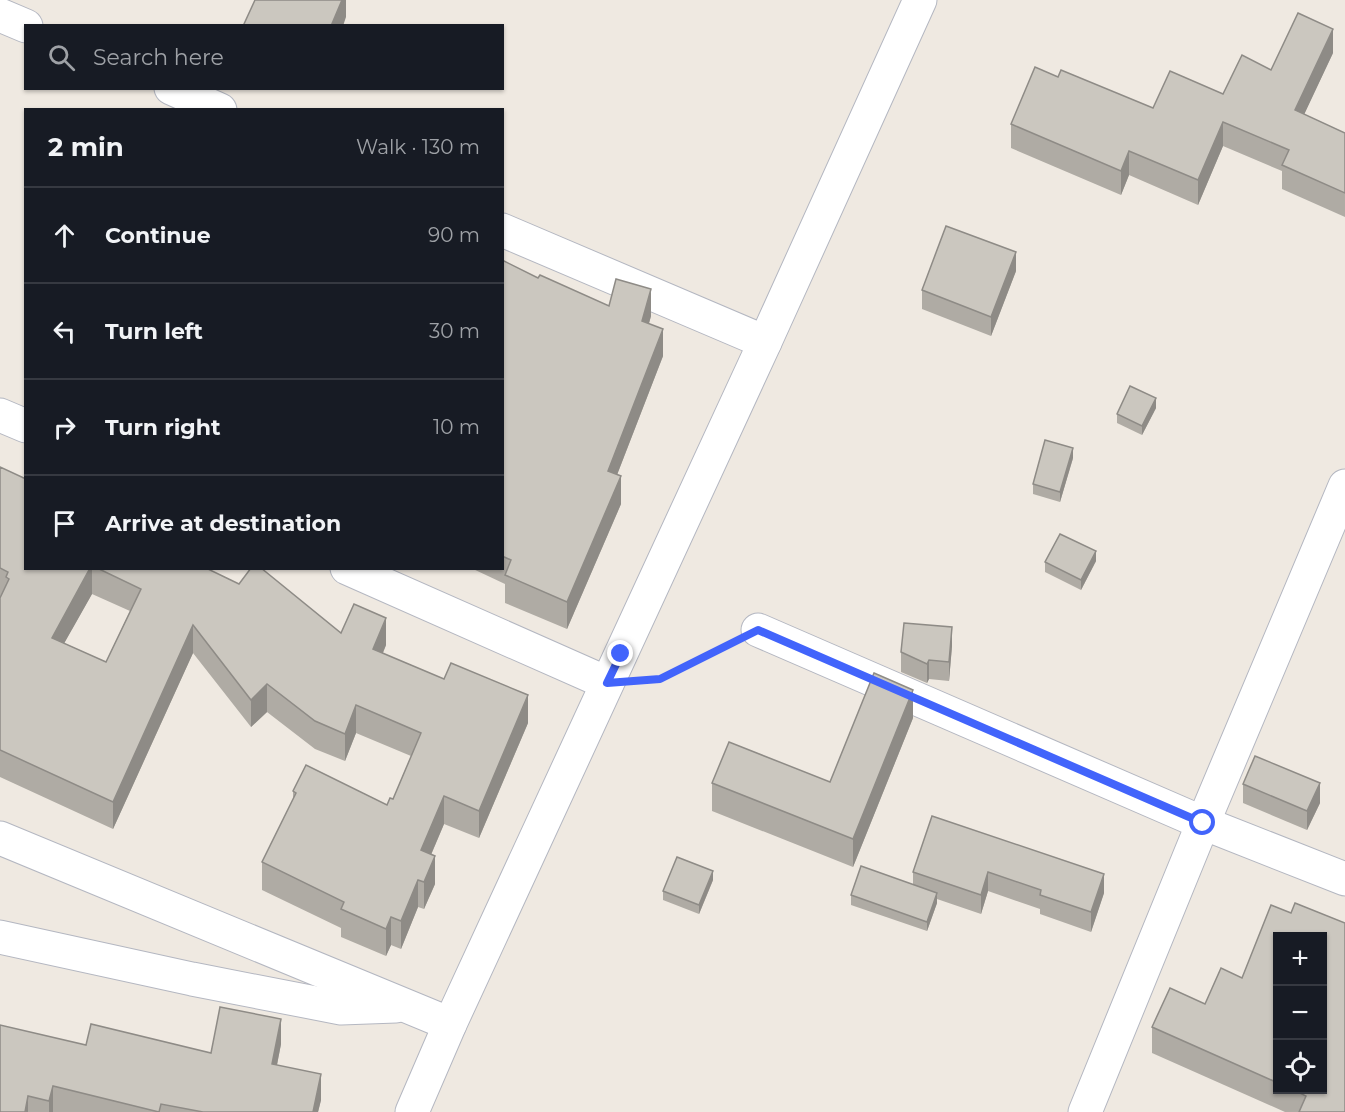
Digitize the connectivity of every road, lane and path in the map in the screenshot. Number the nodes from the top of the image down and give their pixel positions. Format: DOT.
graph roads {
  1 [pos="920,0"];
  2 [pos="0,15"];
  3 [pos="24,25"];
  4 [pos="175,90"];
  5 [pos="216,108"];
  6 [pos="504,231"];
  7 [pos="765,342"];
  8 [pos="0,415"];
  9 [pos="24,425"];
  10 [pos="1345,486"];
  11 [pos="352,570"];
  12 [pos="758,630"];
  13 [pos="607,683"];
  14 [pos="1203,823"];
  15 [pos="0,838"];
  16 [pos="1345,879"];
  17 [pos="0,937"];
  18 [pos="406,1005"];
  19 [pos="450,1024"];
  20 [pos="412,1112"];
  21 [pos="1085,1112"];
  1 -- 7 [label="street"];
  2 -- 3 [label="street"];
  4 -- 5 [label="street"];
  6 -- 7 [label="street"];
  7 -- 13 [label="street"];
  8 -- 9 [label="street"];
  10 -- 14 [label="street"];
  11 -- 13 [label="street"];
  12 -- 13 [label="path"];
  12 -- 14 [label="street"];
  13 -- 19 [label="street"];
  14 -- 16 [label="street"];
  14 -- 21 [label="street"];
  15 -- 18 [label="street"];
  17 -- 18 [label="street"];
  18 -- 19 [label="street"];
  19 -- 20 [label="street"];
}
